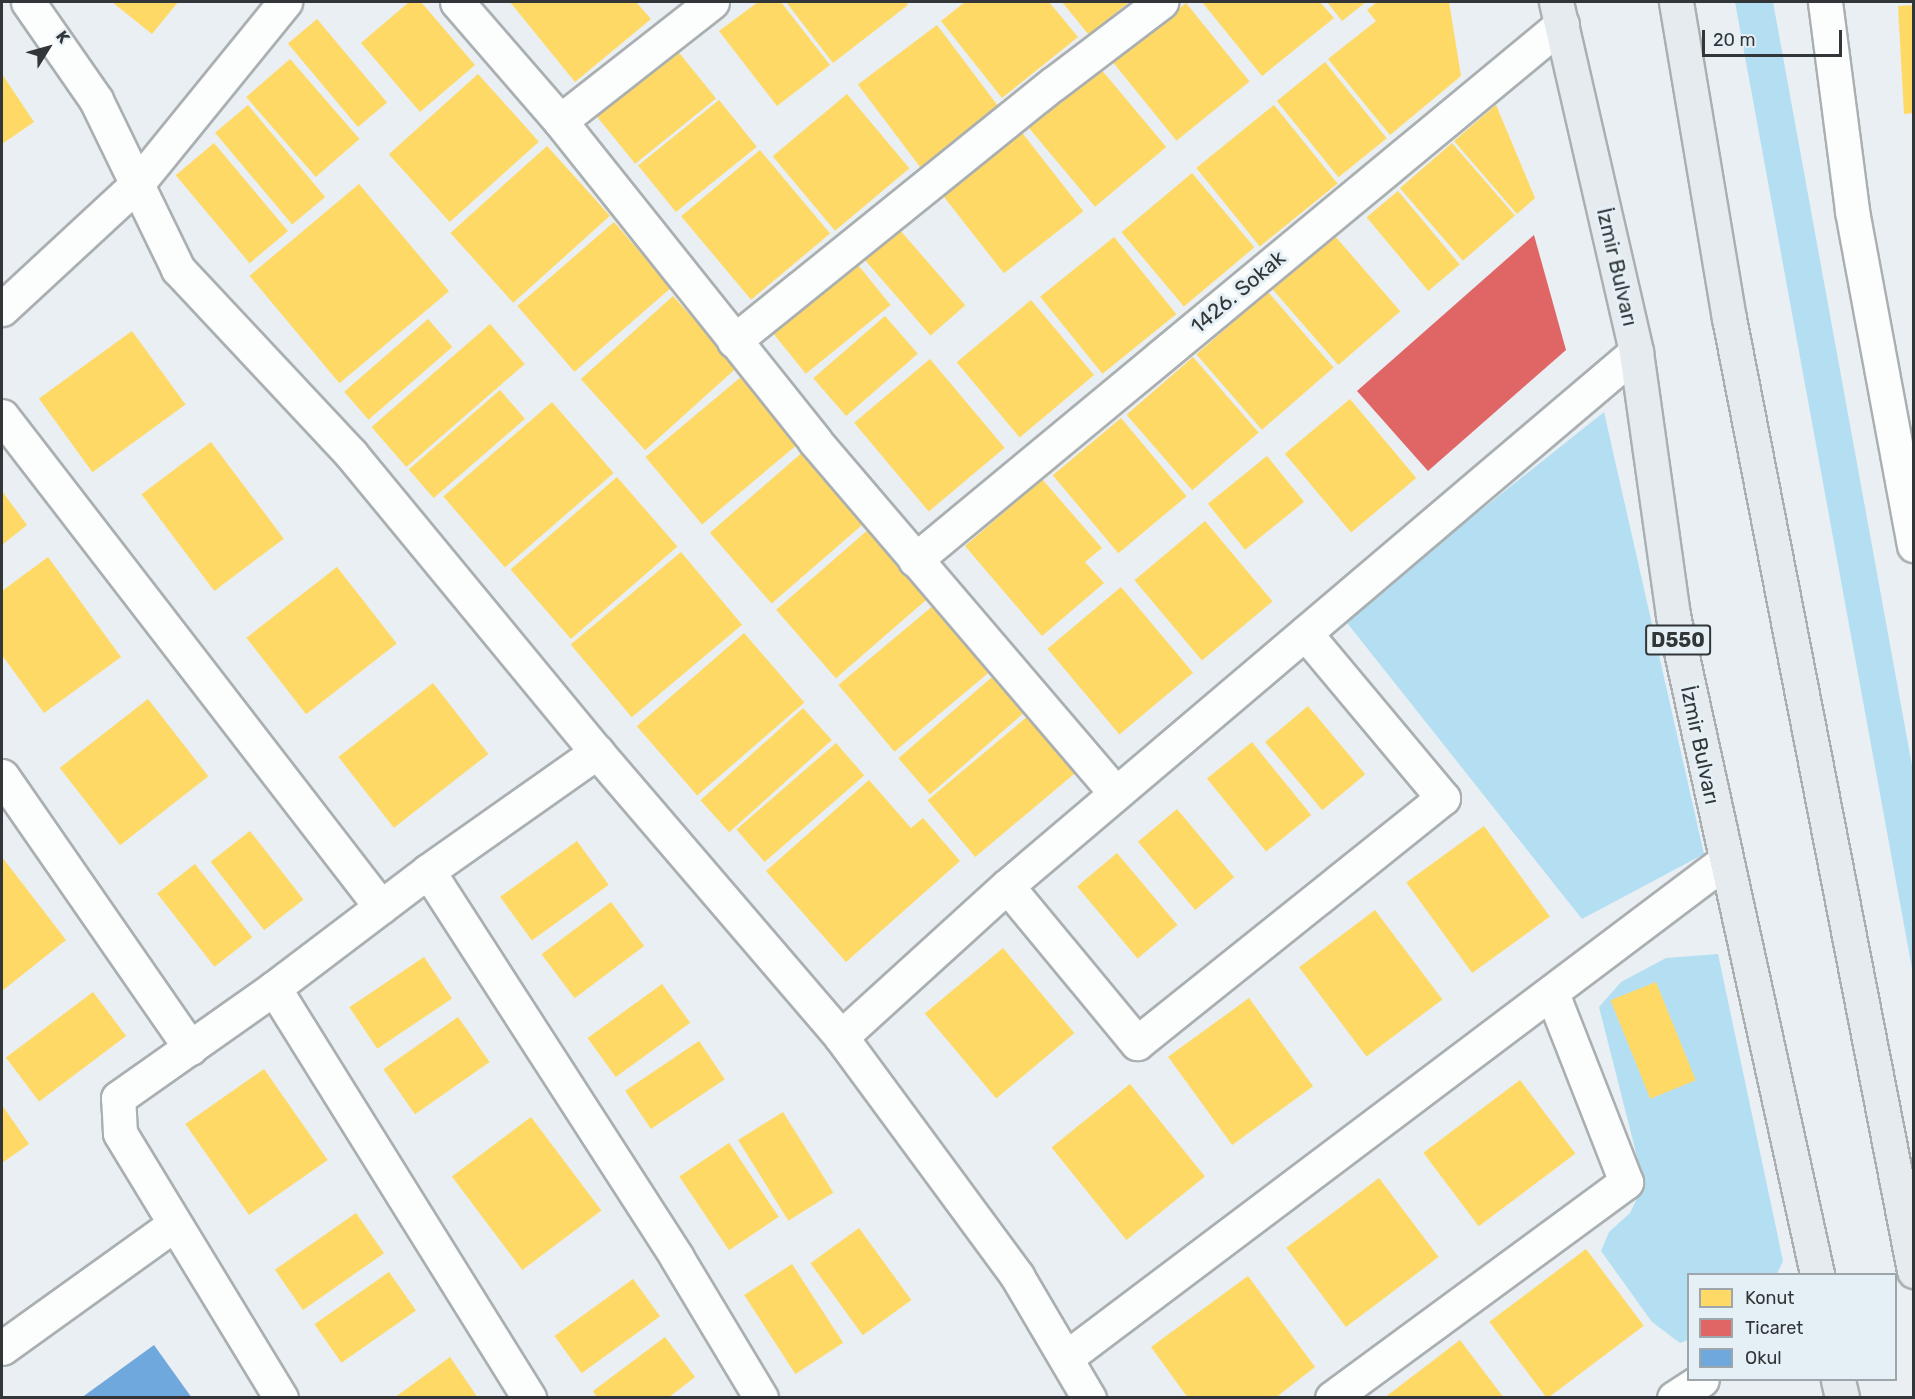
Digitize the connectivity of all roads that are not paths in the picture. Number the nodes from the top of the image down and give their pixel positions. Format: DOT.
graph roads {
  1 [pos="28,2"];
  2 [pos="285,2"];
  3 [pos="457,2"];
  4 [pos="712,2"];
  5 [pos="1161,2"];
  6 [pos="1676,2"];
  7 [pos="1825,2"];
  8 [pos="1559,13"];
  9 [pos="560,121"];
  10 [pos="138,184"];
  11 [pos="2,309"];
  12 [pos="734,340"];
  13 [pos="1636,352"];
  14 [pos="2,416"];
  15 [pos="1914,545"];
  16 [pos="915,560"];
  17 [pos="1305,633"];
  18 [pos="597,752"];
  19 [pos="2,776"];
  20 [pos="1116,793"];
  21 [pos="1725,861"];
  22 [pos="428,871"];
  23 [pos="1006,886"];
  24 [pos="381,907"];
  25 [pos="274,988"];
  26 [pos="1552,993"];
  27 [pos="841,1036"];
  28 [pos="190,1048"];
  29 [pos="173,1225"];
  30 [pos="1914,1271"];
  31 [pos="1817,1273"];
  32 [pos="2,1348"];
  33 [pos="1067,1357"];
  34 [pos="1700,1381"];
  35 [pos="1838,1381"];
  36 [pos="281,1398"];
  37 [pos="529,1398"];
  38 [pos="761,1398"];
  39 [pos="1089,1398"];
  40 [pos="1332,1398"];
  41 [pos="1674,1398"];
  42 [pos="1842,1398"];
  1 -- 10 [label="street"];
  2 -- 10 [label="street"];
  3 -- 9 [label="street"];
  4 -- 9 [label="street"];
  5 -- 12 [label="street"];
  6 -- 30 [label="highway"];
  7 -- 15 [label="street"];
  8 -- 13 [label="highway, İzmir Bulvarı / D550"];
  8 -- 16 [label="street, 1426. Sokak"];
  9 -- 12 [label="street"];
  10 -- 11 [label="street"];
  10 -- 18 [label="street"];
  12 -- 16 [label="street"];
  13 -- 17 [label="street"];
  13 -- 21 [label="highway, İzmir Bulvarı / D550"];
  14 -- 24 [label="street"];
  16 -- 20 [label="street"];
  17 -- 20 [label="street"];
  17 -- 23 [label="street"];
  18 -- 22 [label="street"];
  18 -- 27 [label="street"];
  19 -- 28 [label="street"];
  20 -- 23 [label="street"];
  21 -- 26 [label="street"];
  21 -- 31 [label="highway, İzmir Bulvarı / D550"];
  22 -- 24 [label="street"];
  22 -- 38 [label="street"];
  23 -- 27 [label="street"];
  24 -- 25 [label="street"];
  25 -- 28 [label="street"];
  25 -- 37 [label="street"];
  26 -- 33 [label="street"];
  26 -- 40 [label="street"];
  27 -- 33 [label="street"];
  28 -- 29 [label="street"];
  29 -- 32 [label="street"];
  29 -- 36 [label="street"];
  33 -- 39 [label="street"];
  34 -- 41 [label="street"];
  35 -- 42 [label="highway"];
}
